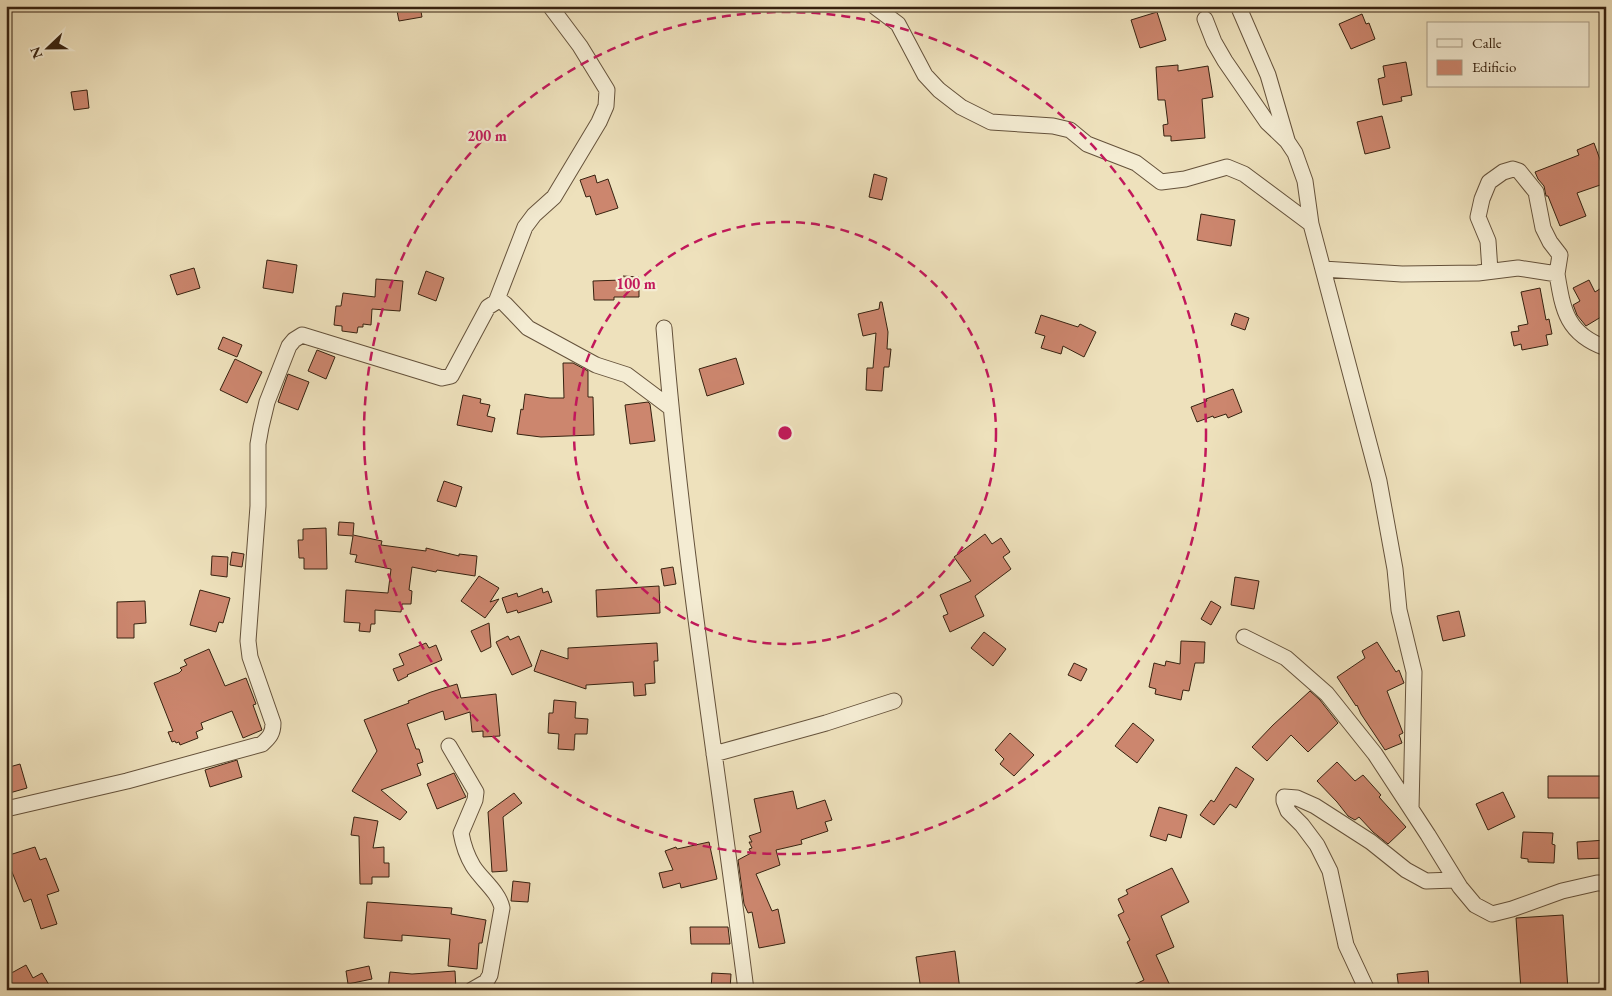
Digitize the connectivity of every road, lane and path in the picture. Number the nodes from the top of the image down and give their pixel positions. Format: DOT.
graph roads {
  1 [pos="550,6"];
  2 [pos="874,6"];
  3 [pos="1238,8"];
  4 [pos="1205,19"];
  5 [pos="1288,141"];
  6 [pos="1310,224"];
  7 [pos="1323,270"];
  8 [pos="1490,271"];
  9 [pos="1556,274"];
  10 [pos="496,302"];
  11 [pos="664,328"];
  12 [pos="1606,348"];
  13 [pos="671,408"];
  14 [pos="1244,637"];
  15 [pos="894,701"];
  16 [pos="449,746"];
  17 [pos="714,754"];
  18 [pos="6,809"];
  19 [pos="1411,809"];
  20 [pos="1455,880"];
  21 [pos="1606,883"];
  22 [pos="472,990"];
  23 [pos="746,990"];
  24 [pos="1367,990"];
  1 -- 10 [label="street"];
  2 -- 6 [label="street"];
  3 -- 5 [label="street"];
  4 -- 5 [label="street"];
  5 -- 6 [label="street"];
  6 -- 7 [label="street"];
  7 -- 8 [label="street"];
  7 -- 19 [label="street"];
  8 -- 9 [label="street"];
  8 -- 9 [label="street"];
  9 -- 12 [label="street"];
  10 -- 13 [label="street"];
  10 -- 18 [label="street"];
  11 -- 13 [label="street"];
  13 -- 17 [label="street"];
  14 -- 19 [label="street"];
  15 -- 17 [label="street"];
  16 -- 22 [label="street"];
  17 -- 23 [label="street"];
  19 -- 20 [label="street"];
  20 -- 21 [label="street"];
  20 -- 24 [label="street"];
}
